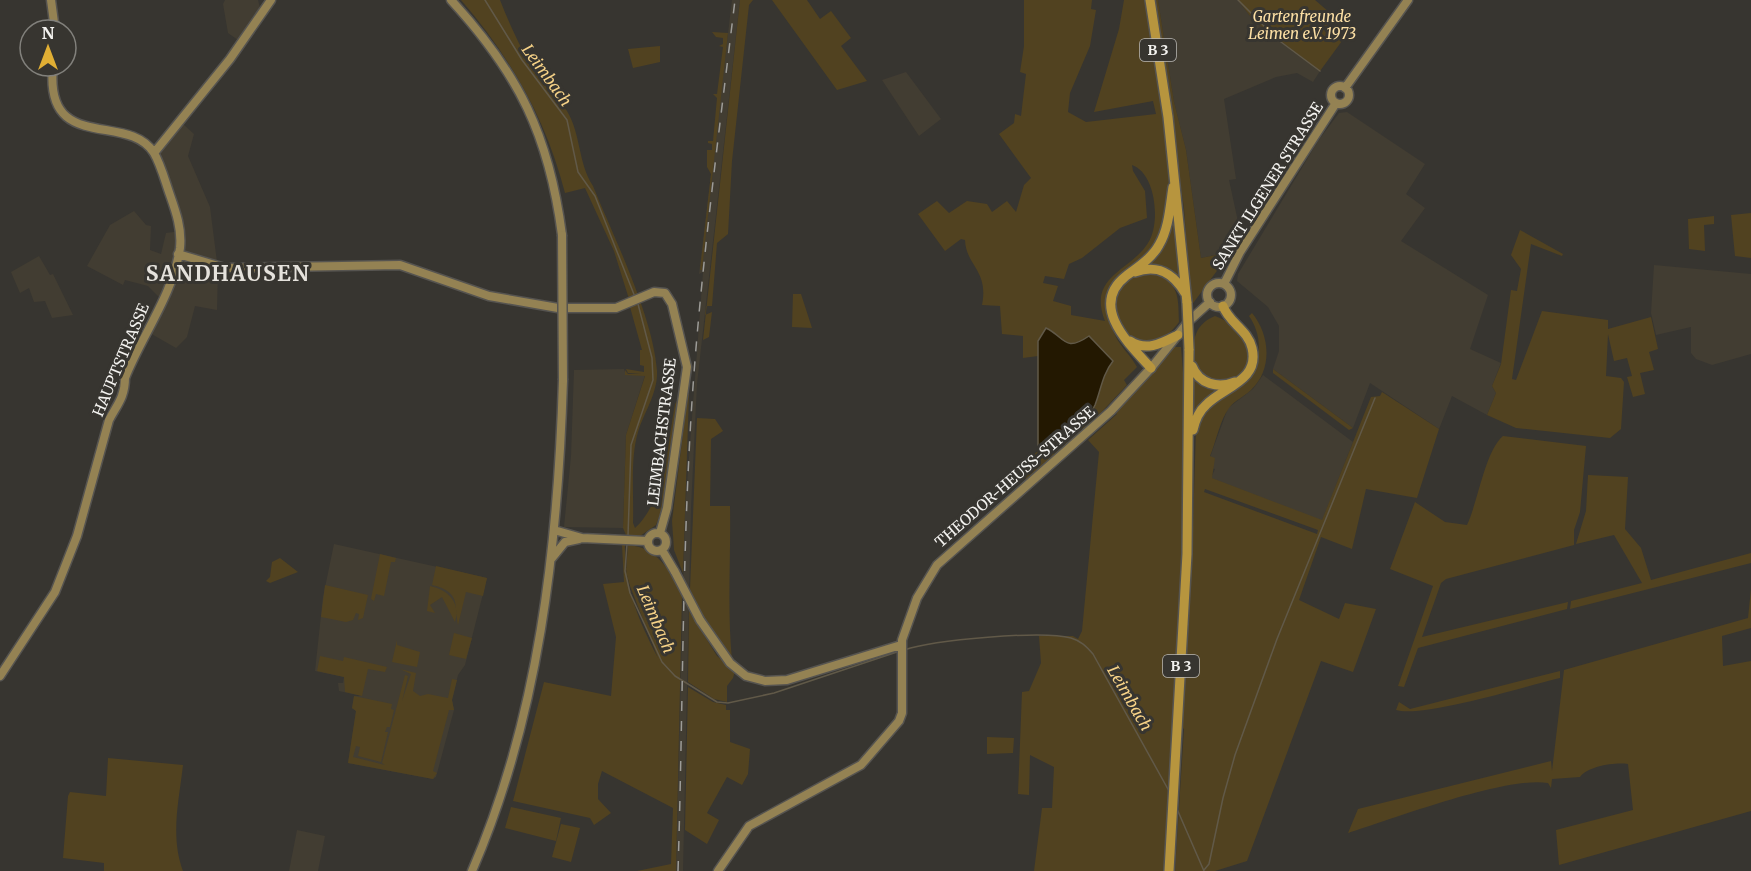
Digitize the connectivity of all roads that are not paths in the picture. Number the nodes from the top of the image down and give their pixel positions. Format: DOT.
graph roads {
  1 [pos="51,0"];
  2 [pos="271,0"];
  3 [pos="451,0"];
  4 [pos="1150,0"];
  5 [pos="1408,0"];
  6 [pos="53,18"];
  7 [pos="53,78"];
  8 [pos="154,153"];
  9 [pos="1175,173"];
  10 [pos="178,254"];
  11 [pos="1130,273"];
  12 [pos="1224,284"];
  13 [pos="1187,301"];
  14 [pos="1210,302"];
  15 [pos="1223,306"];
  16 [pos="1120,334"];
  17 [pos="1178,335"];
  18 [pos="1189,349"];
  19 [pos="1151,368"];
  20 [pos="1246,376"];
  21 [pos="1190,447"];
  22 [pos="554,530"];
  23 [pos="660,533"];
  24 [pos="586,538"];
  25 [pos="645,541"];
  26 [pos="662,550"];
  27 [pos="552,558"];
  28 [pos="901,650"];
  29 [pos="0,676"];
  30 [pos="472,871"];
  31 [pos="718,871"];
  32 [pos="1169,871"];
  1 -- 6 [label="street"];
  2 -- 8 [label="street"];
  3 -- 22 [label="street, bridge"];
  4 -- 9 [label="main road, B 3"];
  5 -- 12 [label="street, SANKT ILGENER STRASSE"];
  7 -- 8 [label="street"];
  8 -- 10 [label="street, HAUPTSTRASSE"];
  9 -- 11 [label="main road"];
  9 -- 13 [label="main road, B 3"];
  10 -- 23 [label="street, LEIMBACHSTRASSE"];
  10 -- 29 [label="street, HAUPTSTRASSE"];
  11 -- 13 [label="main road"];
  11 -- 16 [label="main road"];
  12 -- 14 [label="street"];
  12 -- 15 [label="street"];
  13 -- 18 [label="main road, B 3, bridge"];
  14 -- 15 [label="street"];
  14 -- 17 [label="street, THEODOR-HEUSS-STRASSE"];
  15 -- 20 [label="main road"];
  16 -- 17 [label="main road"];
  16 -- 19 [label="main road"];
  17 -- 19 [label="street, THEODOR-HEUSS-STRASSE"];
  18 -- 20 [label="main road"];
  18 -- 21 [label="main road, B 3"];
  19 -- 28 [label="street, THEODOR-HEUSS-STRASSE"];
  20 -- 21 [label="main road"];
  21 -- 32 [label="main road, B 3"];
  22 -- 24 [label="street"];
  22 -- 27 [label="street"];
  23 -- 25 [label="street"];
  23 -- 26 [label="street"];
  24 -- 25 [label="street"];
  24 -- 27 [label="street"];
  25 -- 26 [label="street"];
  26 -- 28 [label="street, bridge"];
  27 -- 30 [label="street"];
  28 -- 31 [label="street, THEODOR-HEUSS-STRASSE"];
}
